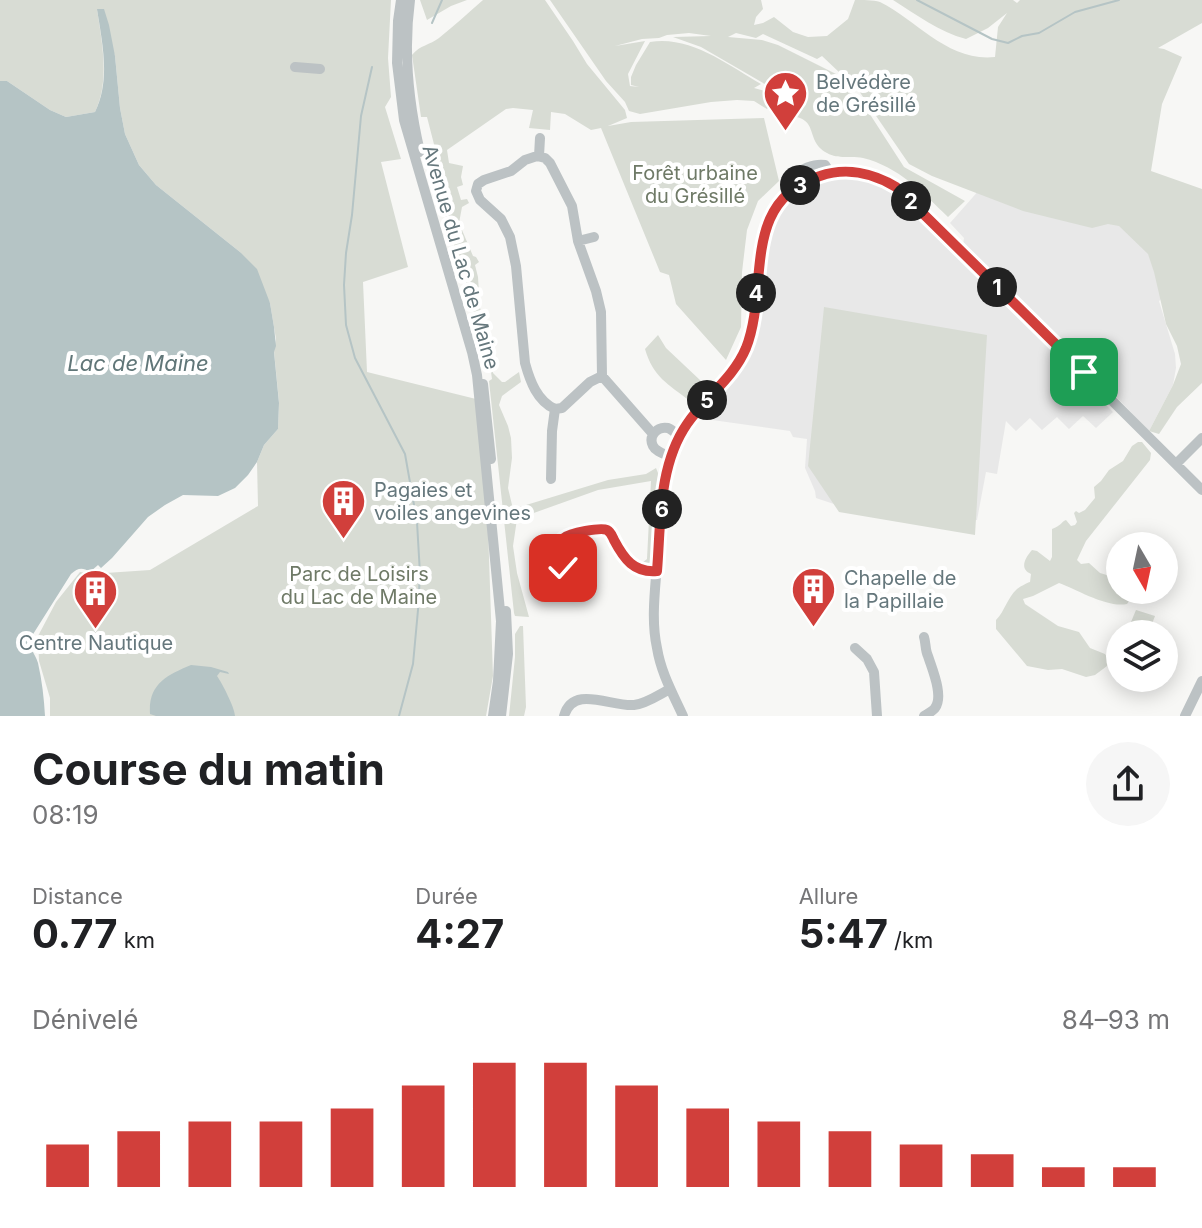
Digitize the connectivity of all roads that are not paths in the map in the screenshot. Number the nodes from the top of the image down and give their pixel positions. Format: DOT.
graph roads {
  1 [pos="401,0"];
  2 [pos="410,0"];
  3 [pos="295,67"];
  4 [pos="320,69"];
  5 [pos="540,138"];
  6 [pos="539,156"];
  7 [pos="594,237"];
  8 [pos="578,241"];
  9 [pos="602,376"];
  10 [pos="555,409"];
  11 [pos="653,434"];
  12 [pos="680,436"];
  13 [pos="1202,438"];
  14 [pos="671,457"];
  15 [pos="1176,464"];
  16 [pos="551,479"];
  17 [pos="1202,490"];
  18 [pos="563,568"];
  19 [pos="657,571"];
  20 [pos="924,637"];
  21 [pos="855,648"];
  22 [pos="1202,681"];
  23 [pos="670,689"];
  24 [pos="639,704"];
  25 [pos="493,716"];
  26 [pos="501,716"];
  27 [pos="564,716"];
  28 [pos="639,716"];
  29 [pos="683,716"];
  30 [pos="877,716"];
  31 [pos="924,716"];
  32 [pos="1185,716"];
  1 -- 25 [label="street, Avenue du Lac de Maine"];
  2 -- 26 [label="street, Avenue du Lac de Maine"];
  3 -- 4 [label="street"];
  5 -- 6 [label="street"];
  6 -- 8 [label="street"];
  6 -- 10 [label="street"];
  7 -- 8 [label="street"];
  8 -- 9 [label="street"];
  9 -- 10 [label="street"];
  9 -- 11 [label="street"];
  10 -- 16 [label="street"];
  11 -- 12 [label="street"];
  11 -- 14 [label="street"];
  12 -- 14 [label="street"];
  12 -- 15 [label="street"];
  13 -- 15 [label="street"];
  14 -- 19 [label="street"];
  15 -- 17 [label="street"];
  18 -- 19 [label="street"];
  19 -- 23 [label="street"];
  20 -- 31 [label="street"];
  21 -- 30 [label="street"];
  22 -- 32 [label="street"];
  23 -- 24 [label="street"];
  23 -- 29 [label="street"];
  24 -- 27 [label="street"];
  24 -- 28 [label="street"];
}
